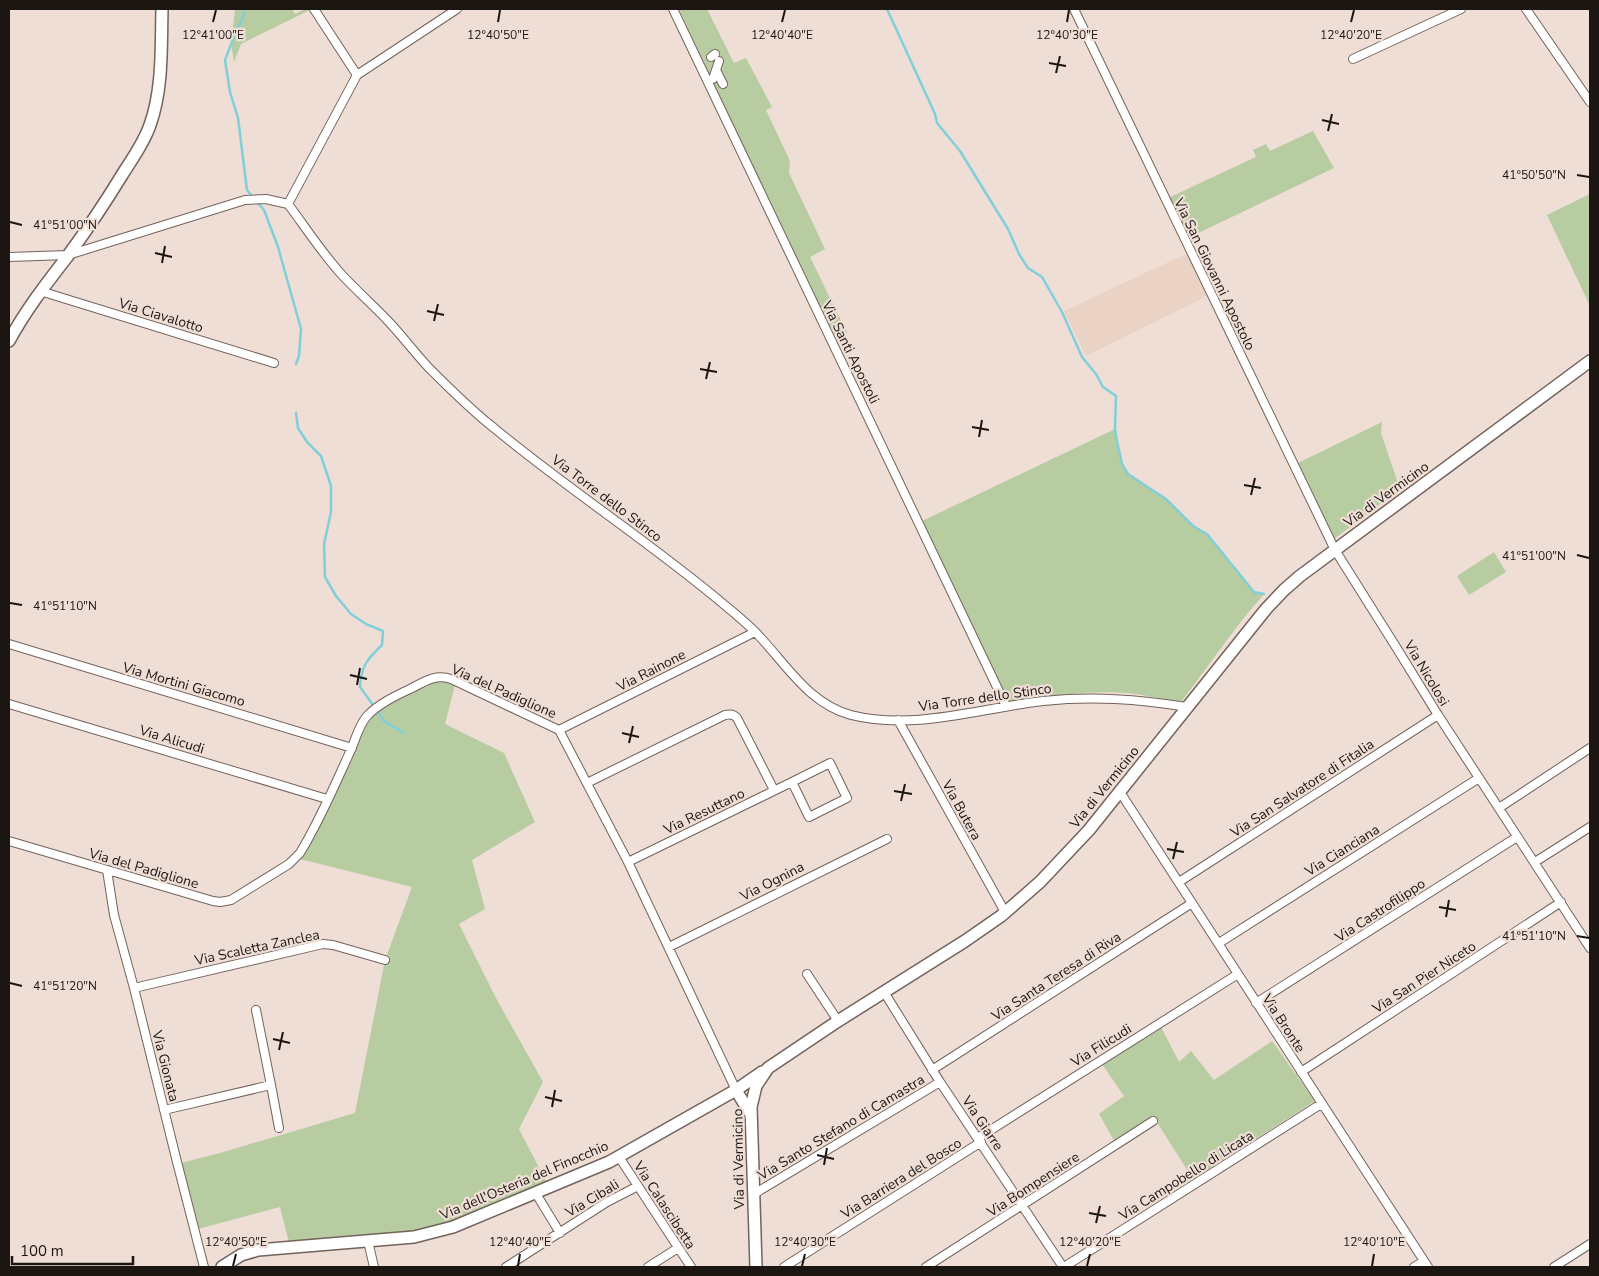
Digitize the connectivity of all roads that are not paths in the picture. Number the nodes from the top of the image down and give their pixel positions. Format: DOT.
graph roads {
  1 [pos="162,9"];
  2 [pos="314,9"];
  3 [pos="457,9"];
  4 [pos="673,9"];
  5 [pos="1074,9"];
  6 [pos="1461,9"];
  7 [pos="1526,9"];
  8 [pos="715,57"];
  9 [pos="1353,59"];
  10 [pos="716,70"];
  11 [pos="357,75"];
  12 [pos="713,79"];
  13 [pos="723,84"];
  14 [pos="1590,102"];
  15 [pos="288,204"];
  16 [pos="68,255"];
  17 [pos="9,257"];
  18 [pos="40,291"];
  19 [pos="9,341"];
  20 [pos="1590,361"];
  21 [pos="274,363"];
  22 [pos="1335,550"];
  23 [pos="755,632"];
  24 [pos="9,644"];
  25 [pos="9,704"];
  26 [pos="1006,706"];
  27 [pos="1187,707"];
  28 [pos="1438,715"];
  29 [pos="898,720"];
  30 [pos="559,730"];
  31 [pos="352,748"];
  32 [pos="1590,748"];
  33 [pos="1479,778"];
  34 [pos="792,782"];
  35 [pos="587,783"];
  36 [pos="774,790"];
  37 [pos="1120,792"];
  38 [pos="327,799"];
  39 [pos="1500,808"];
  40 [pos="1590,827"];
  41 [pos="1517,837"];
  42 [pos="887,839"];
  43 [pos="9,841"];
  44 [pos="628,862"];
  45 [pos="1536,862"];
  46 [pos="107,870"];
  47 [pos="1179,882"];
  48 [pos="1561,902"];
  49 [pos="1192,903"];
  50 [pos="1005,912"];
  51 [pos="1218,943"];
  52 [pos="669,947"];
  53 [pos="1590,948"];
  54 [pos="385,960"];
  55 [pos="807,974"];
  56 [pos="1238,974"];
  57 [pos="134,988"];
  58 [pos="884,992"];
  59 [pos="1256,1003"];
  60 [pos="256,1010"];
  61 [pos="838,1021"];
  62 [pos="768,1068"];
  63 [pos="932,1070"];
  64 [pos="1301,1072"];
  65 [pos="940,1082"];
  66 [pos="271,1085"];
  67 [pos="736,1090"];
  68 [pos="754,1092"];
  69 [pos="1321,1104"];
  70 [pos="164,1110"];
  71 [pos="751,1115"];
  72 [pos="1153,1121"];
  73 [pos="279,1128"];
  74 [pos="979,1140"];
  75 [pos="619,1157"];
  76 [pos="638,1186"];
  77 [pos="536,1192"];
  78 [pos="754,1194"];
  79 [pos="1022,1206"];
  80 [pos="560,1233"];
  81 [pos="368,1241"];
  82 [pos="1590,1244"];
  83 [pos="678,1248"];
  84 [pos="1426,1264"];
  85 [pos="204,1267"];
  86 [pos="222,1267"];
  87 [pos="374,1267"];
  88 [pos="506,1267"];
  89 [pos="648,1267"];
  90 [pos="691,1267"];
  91 [pos="756,1267"];
  92 [pos="784,1267"];
  93 [pos="926,1267"];
  94 [pos="1064,1267"];
  95 [pos="1414,1267"];
  96 [pos="1554,1267"];
  1 -- 16 [label="main road"];
  2 -- 11 [label="street"];
  3 -- 11 [label="street"];
  4 -- 26 [label="street, Via Santi Apostoli"];
  5 -- 22 [label="street, Via San Giovanni Apostolo"];
  6 -- 9 [label="street"];
  7 -- 14 [label="street"];
  8 -- 10 [label="street"];
  10 -- 12 [label="street"];
  10 -- 13 [label="street"];
  11 -- 15 [label="street"];
  15 -- 16 [label="street"];
  15 -- 23 [label="street, Via Torre dello Stinco"];
  16 -- 17 [label="street"];
  16 -- 18 [label="main road"];
  18 -- 19 [label="main road"];
  18 -- 21 [label="street, Via Ciavalotto"];
  20 -- 22 [label="main road, Via di Vermicino"];
  22 -- 27 [label="main road, Via di Vermicino"];
  22 -- 28 [label="street, Via Nicolosi"];
  23 -- 29 [label="street, Via Torre dello Stinco"];
  23 -- 30 [label="street, Via Rainone"];
  24 -- 31 [label="street, Via Mortini Giacomo"];
  25 -- 38 [label="street, Via Alicudi"];
  26 -- 27 [label="street, Via Torre dello Stinco"];
  26 -- 29 [label="street, Via Torre dello Stinco"];
  27 -- 37 [label="main road, Via di Vermicino"];
  28 -- 33 [label="street, Via Nicolosi"];
  28 -- 47 [label="street, Via San Salvatore di Fitalia"];
  29 -- 50 [label="street, Via Butera"];
  30 -- 31 [label="street, Via del Padiglione"];
  30 -- 35 [label="street, Via del Padiglione"];
  31 -- 38 [label="street, Via del Padiglione"];
  32 -- 39 [label="street"];
  33 -- 39 [label="street, Via Nicolosi"];
  33 -- 51 [label="street, Via Cianciana"];
  34 -- 34 [label="street, Via Resuttano"];
  34 -- 36 [label="street, Via Resuttano"];
  35 -- 36 [label="street"];
  35 -- 44 [label="street, Via del Padiglione"];
  36 -- 44 [label="street, Via Resuttano"];
  37 -- 47 [label="street, Via Bronte"];
  37 -- 50 [label="main road, Via di Vermicino"];
  38 -- 46 [label="street, Via del Padiglione"];
  39 -- 41 [label="street, Via Nicolosi"];
  40 -- 45 [label="street"];
  41 -- 45 [label="street, Via Nicolosi"];
  41 -- 59 [label="street, Via Castrofilippo"];
  42 -- 52 [label="street, Via Ognina"];
  43 -- 46 [label="street, Via del Padiglione"];
  44 -- 52 [label="street, Via del Padiglione"];
  45 -- 48 [label="street, Via Nicolosi"];
  46 -- 57 [label="street, Via Gionata"];
  47 -- 49 [label="street, Via Bronte"];
  48 -- 53 [label="street, Via Nicolosi"];
  48 -- 64 [label="street, Via San Pier Niceto"];
  49 -- 51 [label="street, Via Bronte"];
  49 -- 63 [label="street, Via Santa Teresa di Riva"];
  50 -- 58 [label="main road, Via di Vermicino"];
  51 -- 56 [label="street, Via Bronte"];
  52 -- 67 [label="street, Via del Padiglione"];
  54 -- 57 [label="street, Via Scaletta Zanclea"];
  55 -- 61 [label="street"];
  56 -- 59 [label="street, Via Bronte"];
  56 -- 74 [label="street, Via Filicudi"];
  57 -- 70 [label="street, Via Gionata"];
  58 -- 61 [label="main road, Via di Vermicino"];
  58 -- 63 [label="street, Via Giarre"];
  59 -- 64 [label="street, Via Bronte"];
  60 -- 66 [label="street"];
  61 -- 62 [label="main road, Via di Vermicino"];
  62 -- 67 [label="main road, Via dell'Osteria del Finocchio"];
  62 -- 68 [label="main road, Via di Vermicino"];
  63 -- 65 [label="street, Via Giarre"];
  64 -- 69 [label="street, Via Bronte"];
  65 -- 74 [label="street, Via Giarre"];
  65 -- 78 [label="street, Via Santo Stefano di Camastra"];
  66 -- 70 [label="street"];
  66 -- 73 [label="street"];
  67 -- 68 [label="main road"];
  67 -- 71 [label="main road"];
  67 -- 75 [label="main road, Via dell'Osteria del Finocchio"];
  68 -- 71 [label="main road, Via di Vermicino"];
  69 -- 84 [label="street, Via Bronte"];
  69 -- 94 [label="street, Via Campobello di Licata"];
  70 -- 85 [label="street, Via Gionata"];
  71 -- 78 [label="main road, Via di Vermicino"];
  72 -- 79 [label="street, Via Bompensiere"];
  74 -- 79 [label="street, Via Giarre"];
  74 -- 92 [label="street, Via Barriera del Bosco"];
  75 -- 76 [label="street, Via Calascibetta"];
  75 -- 77 [label="main road, Via dell'Osteria del Finocchio"];
  76 -- 80 [label="street, Via Cibali"];
  76 -- 83 [label="street, Via Calascibetta"];
  77 -- 80 [label="street, Via Cibali"];
  77 -- 81 [label="main road, Via dell'Osteria del Finocchio"];
  78 -- 91 [label="main road, Via di Vermicino"];
  79 -- 93 [label="street, Via Bompensiere"];
  79 -- 94 [label="street, Via Giarre"];
  80 -- 88 [label="street, Via Cibali"];
  81 -- 86 [label="main road, Via dell'Osteria del Finocchio"];
  81 -- 87 [label="street"];
  82 -- 96 [label="street"];
  83 -- 89 [label="street"];
  83 -- 90 [label="street, Via Calascibetta"];
  84 -- 95 [label="street"];
}
